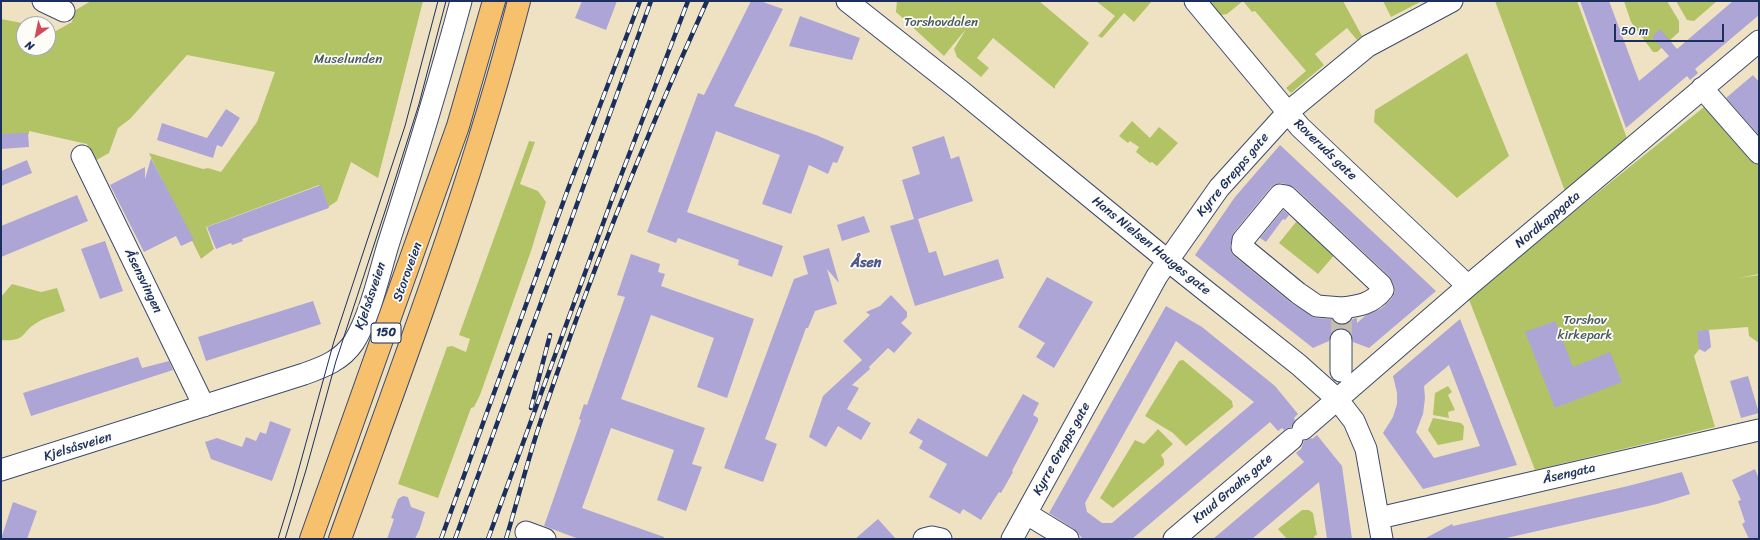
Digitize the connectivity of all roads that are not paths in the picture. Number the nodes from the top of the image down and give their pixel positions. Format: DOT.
graph roads {
  1 [pos="43,1"];
  2 [pos="460,1"];
  3 [pos="494,1"];
  4 [pos="519,1"];
  5 [pos="847,1"];
  6 [pos="1195,1"];
  7 [pos="1452,1"];
  8 [pos="64,11"];
  9 [pos="1759,41"];
  10 [pos="1702,88"];
  11 [pos="1288,112"];
  12 [pos="1759,153"];
  13 [pos="82,156"];
  14 [pos="1167,260"];
  15 [pos="1468,286"];
  16 [pos="1342,310"];
  17 [pos="1341,340"];
  18 [pos="1340,370"];
  19 [pos="1337,399"];
  20 [pos="204,406"];
  21 [pos="1759,430"];
  22 [pos="1,470"];
  23 [pos="1027,514"];
  24 [pos="1379,518"];
  25 [pos="311,539"];
  26 [pos="340,539"];
  27 [pos="924,539"];
  28 [pos="941,539"];
  29 [pos="1012,539"];
  30 [pos="1068,539"];
  31 [pos="1174,539"];
  32 [pos="1382,539"];
  1 -- 8 [label="street"];
  2 -- 20 [label="street, Kjelsåsveien"];
  3 -- 25 [label="highway, Storoveien / 150"];
  4 -- 26 [label="highway, Storoveien / 150"];
  5 -- 14 [label="street, Hans Nielsen Hauges gate"];
  6 -- 11 [label="street, Roveruds gate"];
  7 -- 11 [label="street, Kyrre Grepps gate"];
  9 -- 10 [label="street, Nordkappgata"];
  10 -- 12 [label="street"];
  10 -- 15 [label="street, Nordkappgata"];
  11 -- 14 [label="street, Kyrre Grepps gate"];
  11 -- 15 [label="street, Roveruds gate"];
  13 -- 20 [label="street, Åsensvingen"];
  14 -- 19 [label="street, Hans Nielsen Hauges gate"];
  14 -- 23 [label="street, Kyrre Grepps gate"];
  15 -- 19 [label="street, Nordkappgata"];
  16 -- 16 [label="street"];
  17 -- 18 [label="street"];
  19 -- 24 [label="street, Hans Nielsen Hauges gate"];
  19 -- 31 [label="street, Knud Graahs gate"];
  20 -- 22 [label="street, Kjelsåsveien"];
  21 -- 24 [label="street, Åsengata"];
  23 -- 29 [label="street, Kyrre Grepps gate"];
  23 -- 30 [label="street"];
  24 -- 32 [label="street, Hans Nielsen Hauges gate"];
  27 -- 28 [label="street"];
}
